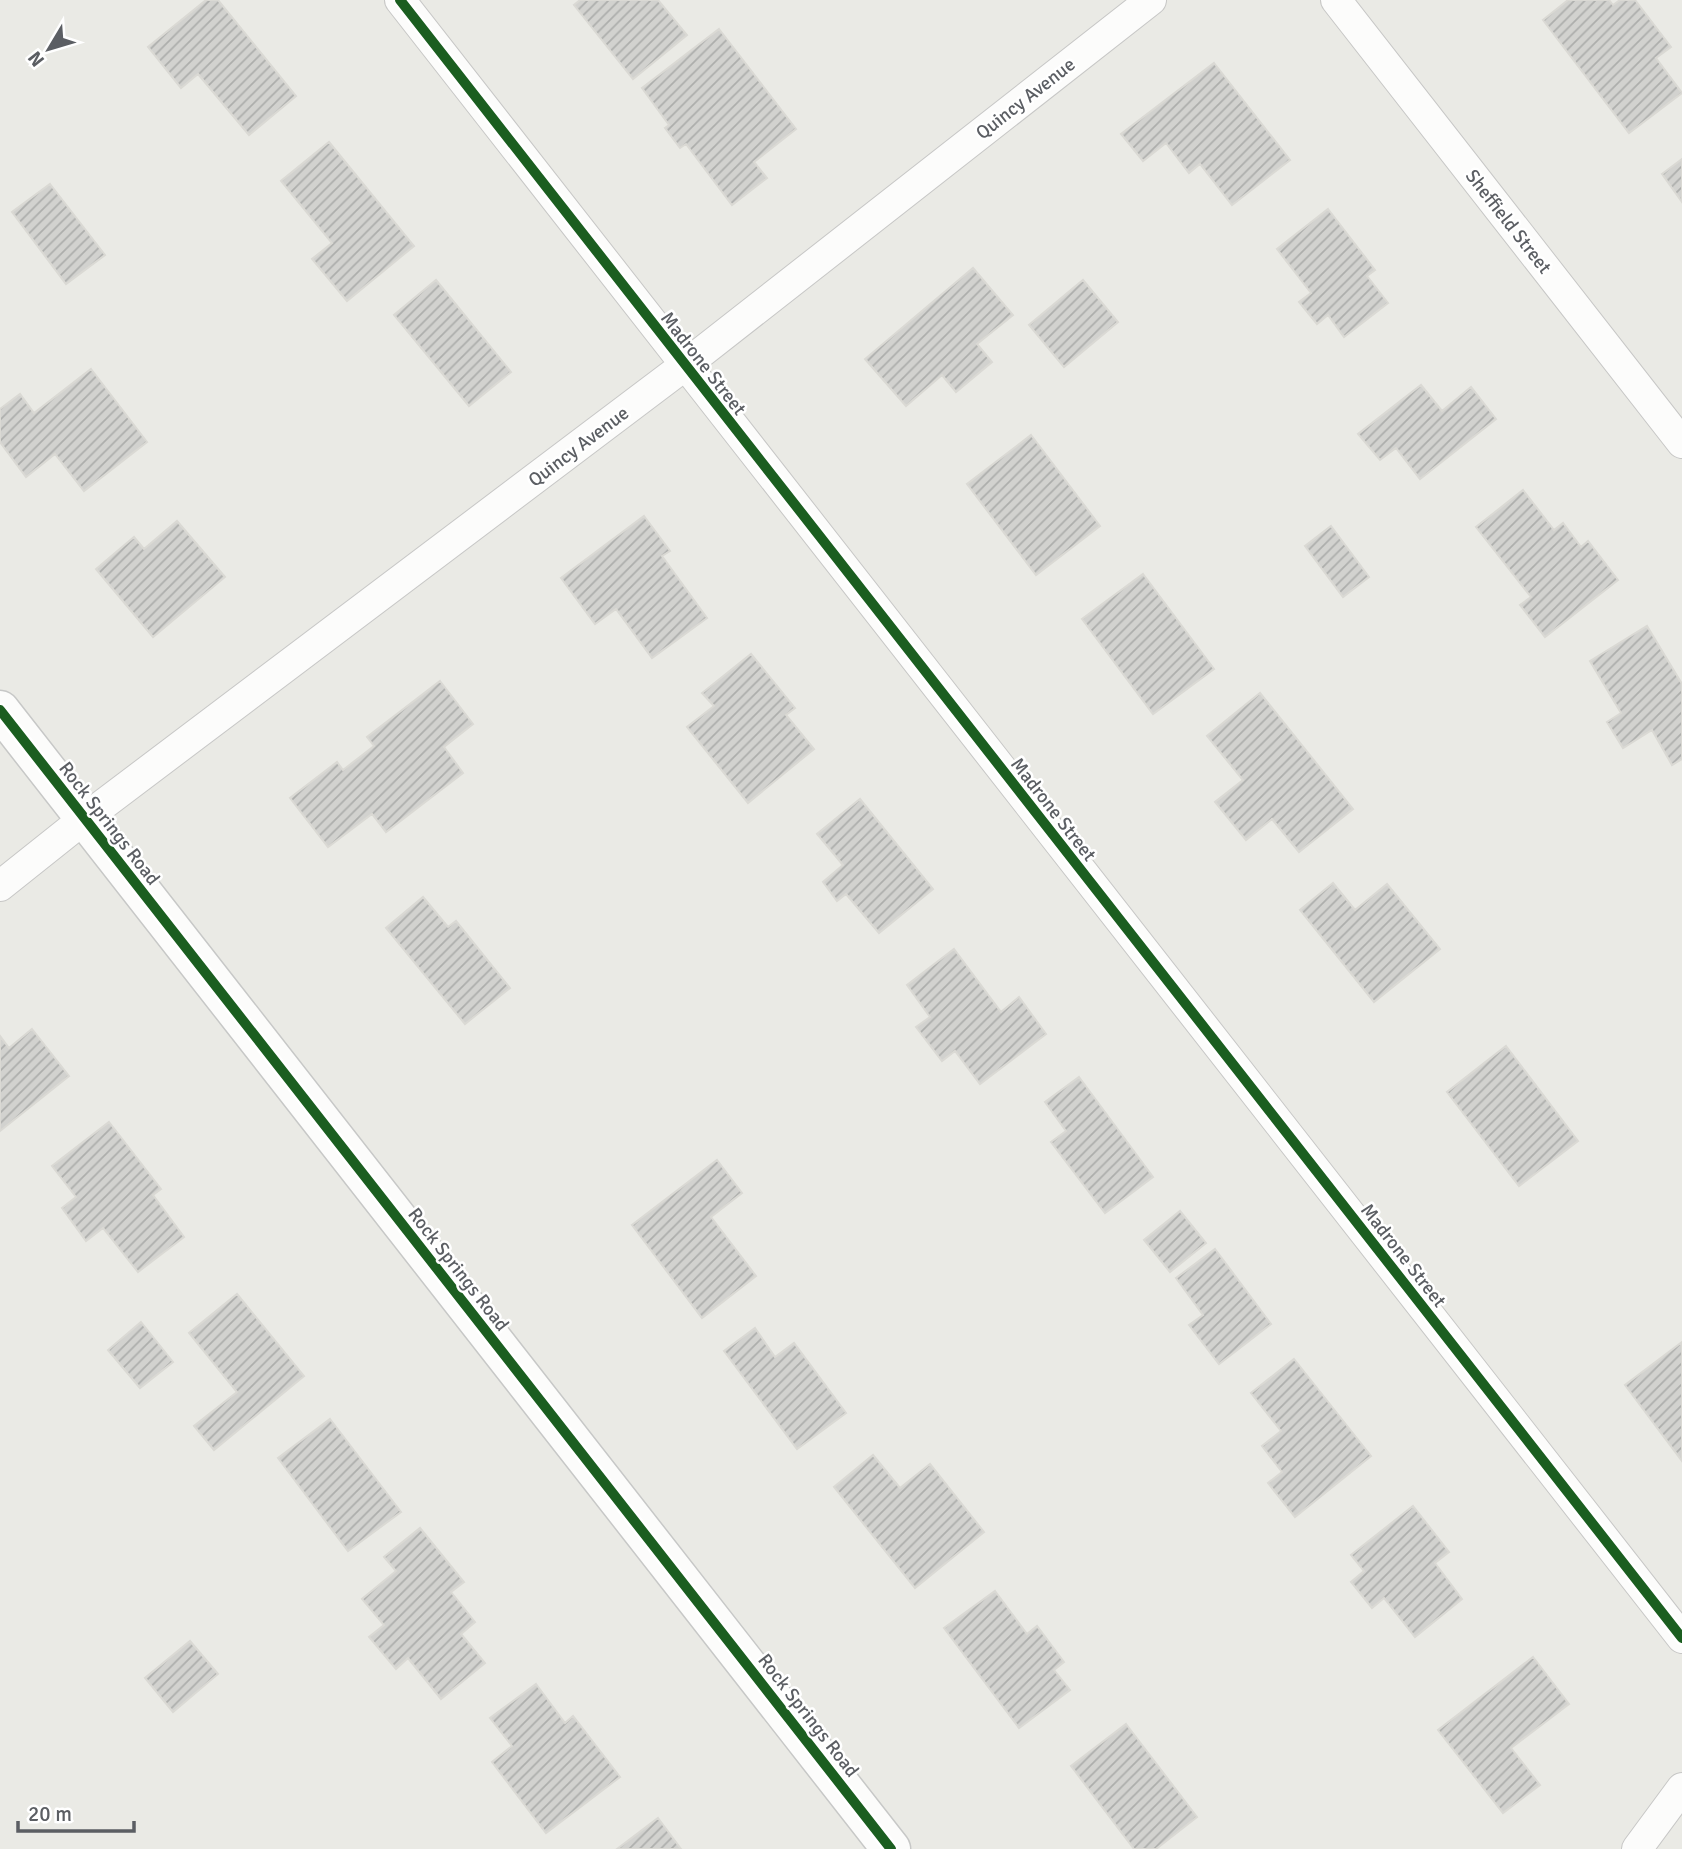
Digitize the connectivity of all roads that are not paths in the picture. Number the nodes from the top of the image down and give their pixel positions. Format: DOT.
graph roads {
  1 [pos="400,0"];
  2 [pos="1151,0"];
  3 [pos="1336,0"];
  4 [pos="684,366"];
  5 [pos="1682,443"];
  6 [pos="0,710"];
  7 [pos="85,818"];
  8 [pos="0,886"];
  9 [pos="1682,1638"];
  10 [pos="1682,1788"];
  11 [pos="891,1849"];
  12 [pos="1637,1849"];
  1 -- 4 [label="street, Madrone Street"];
  2 -- 4 [label="street, Quincy Avenue"];
  3 -- 5 [label="street, Sheffield Street"];
  4 -- 7 [label="street, Quincy Avenue"];
  4 -- 9 [label="street, Madrone Street"];
  6 -- 7 [label="street, Rock Springs Road"];
  7 -- 8 [label="street, Quincy Avenue"];
  7 -- 11 [label="street, Rock Springs Road"];
  10 -- 12 [label="street"];
}
